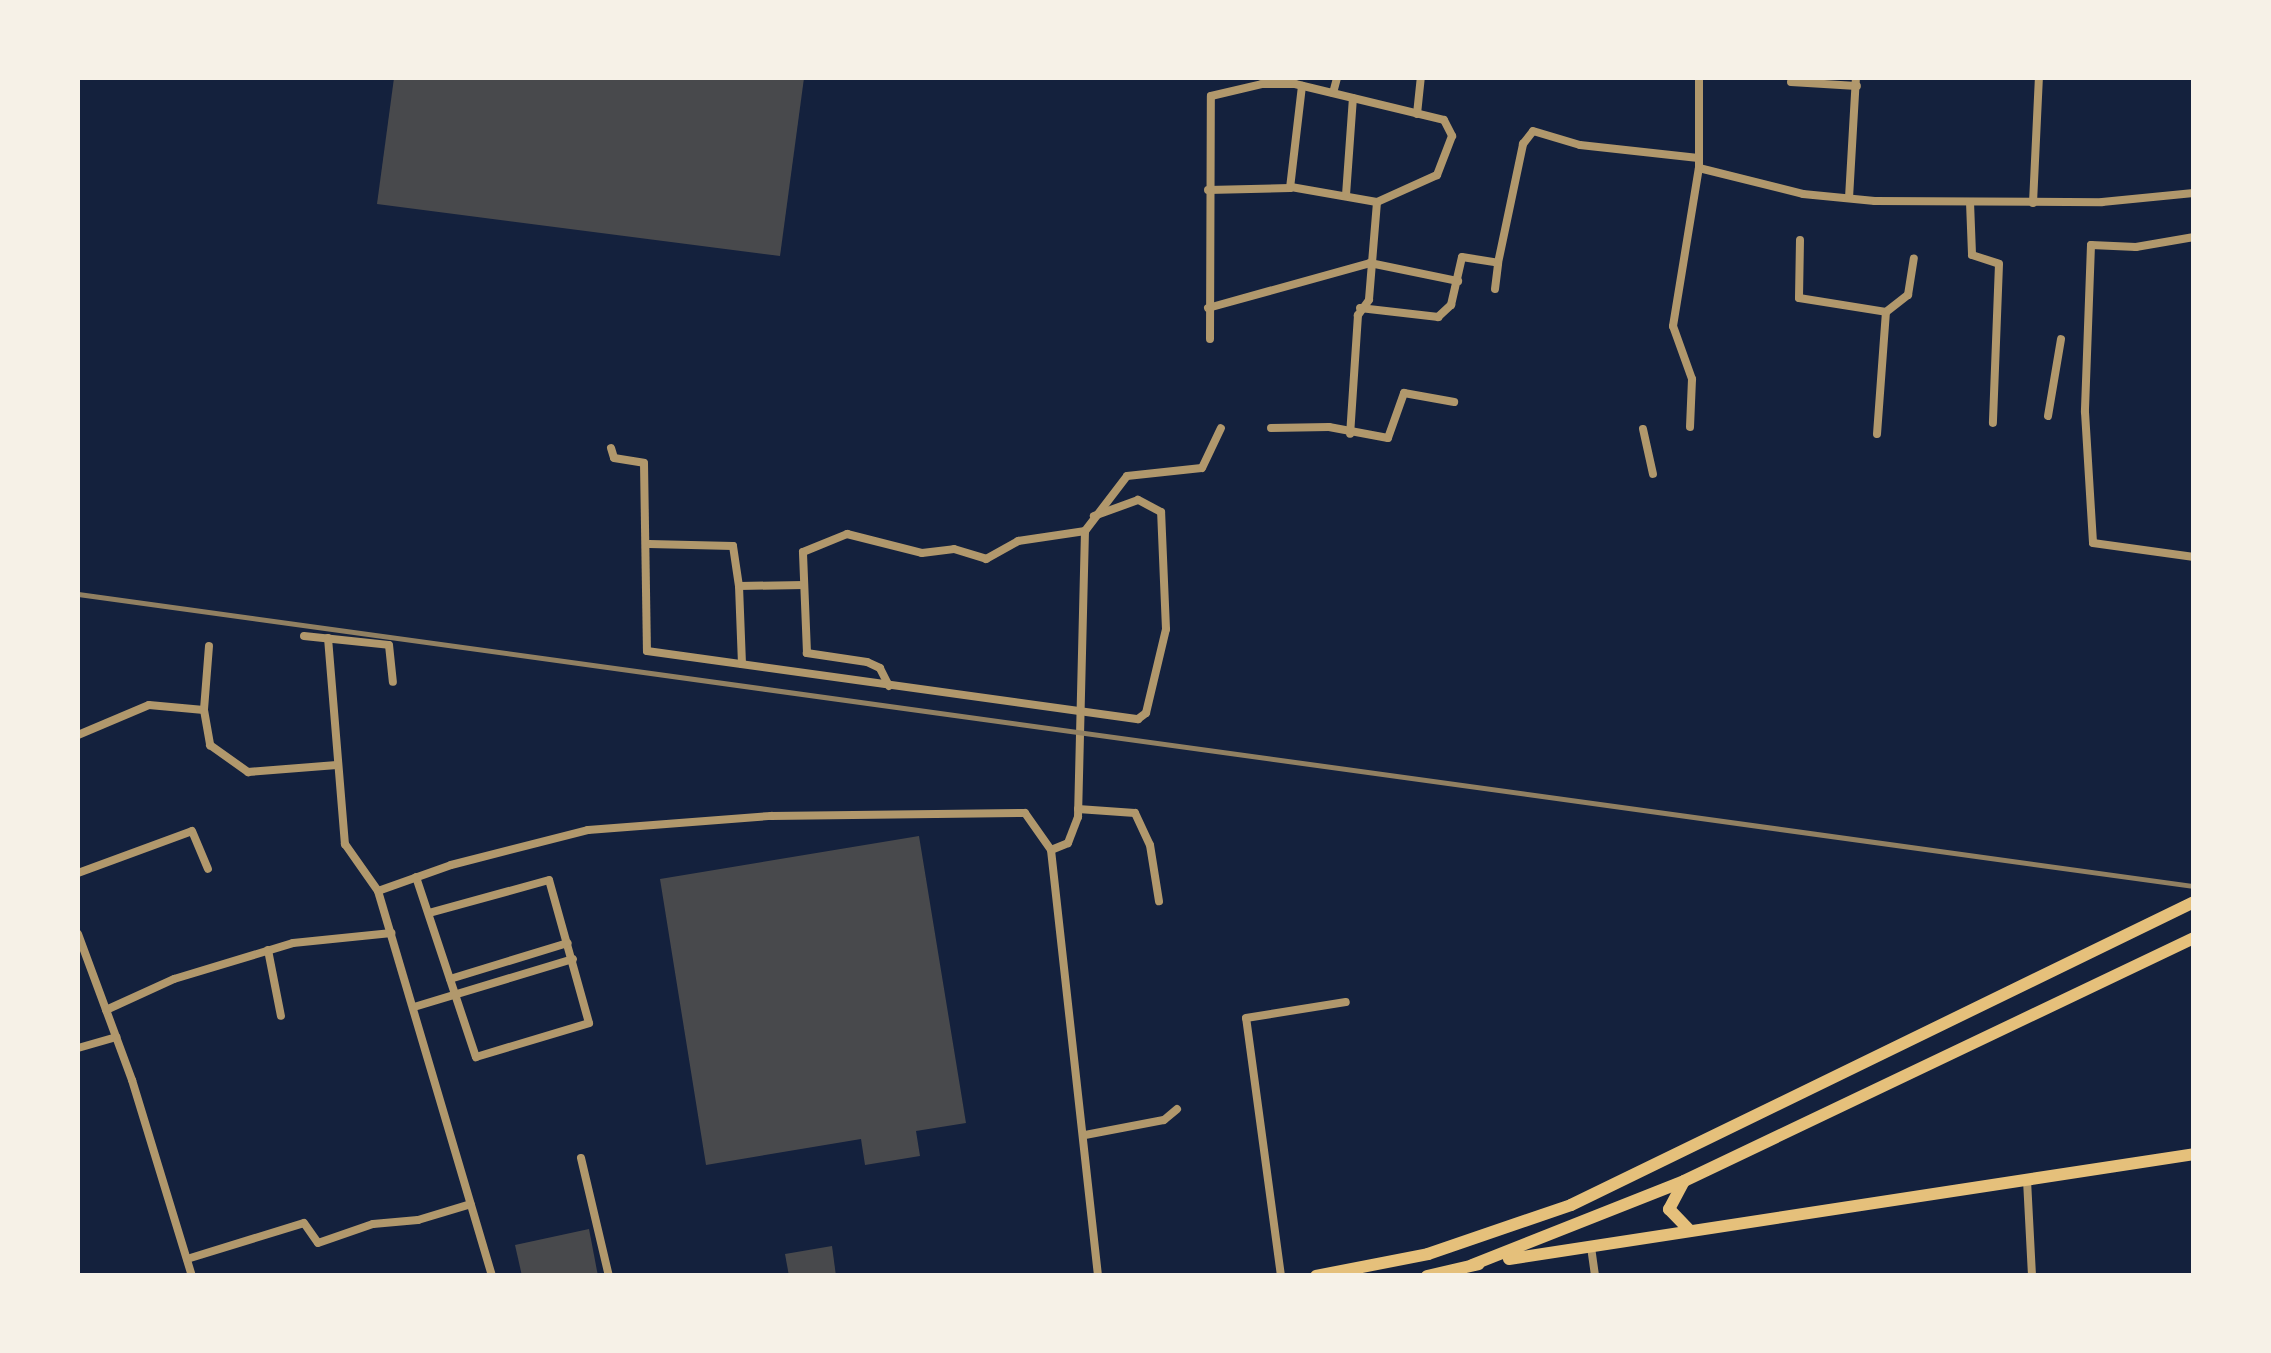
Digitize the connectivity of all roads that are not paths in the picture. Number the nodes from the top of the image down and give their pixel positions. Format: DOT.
graph roads {
  1 [pos="1337,78"];
  2 [pos="1421,78"];
  3 [pos="1699,78"];
  4 [pos="2039,78"];
  5 [pos="1298,82"];
  6 [pos="1791,82"];
  7 [pos="1857,82"];
  8 [pos="1333,93"];
  9 [pos="1353,98"];
  10 [pos="1417,114"];
  11 [pos="1698,163"];
  12 [pos="1291,186"];
  13 [pos="1208,190"];
  14 [pos="2194,193"];
  15 [pos="1346,194"];
  16 [pos="1850,198"];
  17 [pos="1377,202"];
  18 [pos="1970,202"];
  19 [pos="2033,203"];
  20 [pos="2194,237"];
  21 [pos="1800,240"];
  22 [pos="1914,258"];
  23 [pos="1498,262"];
  24 [pos="1370,263"];
  25 [pos="1458,281"];
  26 [pos="1495,289"];
  27 [pos="1208,308"];
  28 [pos="1360,308"];
  29 [pos="1886,312"];
  30 [pos="2061,338"];
  31 [pos="1210,339"];
  32 [pos="1454,402"];
  33 [pos="2048,416"];
  34 [pos="1994,423"];
  35 [pos="1690,427"];
  36 [pos="1220,428"];
  37 [pos="1271,428"];
  38 [pos="1643,429"];
  39 [pos="1350,434"];
  40 [pos="1877,434"];
  41 [pos="611,448"];
  42 [pos="1653,474"];
  43 [pos="1094,516"];
  44 [pos="1085,531"];
  45 [pos="649,544"];
  46 [pos="2194,557"];
  47 [pos="804,585"];
  48 [pos="739,586"];
  49 [pos="304,636"];
  50 [pos="328,638"];
  51 [pos="209,646"];
  52 [pos="742,664"];
  53 [pos="393,682"];
  54 [pos="889,686"];
  55 [pos="204,710"];
  56 [pos="1081,713"];
  57 [pos="78,735"];
  58 [pos="336,765"];
  59 [pos="1078,809"];
  60 [pos="1051,850"];
  61 [pos="208,869"];
  62 [pos="78,873"];
  63 [pos="416,877"];
  64 [pos="378,892"];
  65 [pos="1160,900"];
  66 [pos="2194,902"];
  67 [pos="429,913"];
  68 [pos="391,932"];
  69 [pos="78,934"];
  70 [pos="2194,938"];
  71 [pos="568,943"];
  72 [pos="268,950"];
  73 [pos="573,959"];
  74 [pos="450,979"];
  75 [pos="456,994"];
  76 [pos="1346,1002"];
  77 [pos="414,1007"];
  78 [pos="106,1010"];
  79 [pos="281,1016"];
  80 [pos="116,1036"];
  81 [pos="78,1048"];
  82 [pos="1177,1109"];
  83 [pos="1085,1134"];
  84 [pos="2194,1154"];
  85 [pos="581,1158"];
  86 [pos="1684,1180"];
  87 [pos="2026,1180"];
  88 [pos="471,1204"];
  89 [pos="1690,1232"];
  90 [pos="1591,1247"];
  91 [pos="187,1259"];
  92 [pos="1472,1265"];
  93 [pos="192,1276"];
  94 [pos="492,1276"];
  95 [pos="609,1276"];
  96 [pos="1098,1276"];
  97 [pos="1281,1276"];
  98 [pos="1316,1276"];
  99 [pos="1427,1276"];
  100 [pos="1595,1276"];
  101 [pos="2032,1276"];
  1 -- 8 [label="street"];
  2 -- 10 [label="street"];
  3 -- 11 [label="street"];
  4 -- 19 [label="street"];
  5 -- 8 [label="street"];
  5 -- 12 [label="street"];
  5 -- 13 [label="street"];
  6 -- 7 [label="street"];
  7 -- 16 [label="street"];
  8 -- 9 [label="street"];
  9 -- 10 [label="street"];
  9 -- 15 [label="street"];
  10 -- 17 [label="street"];
  11 -- 16 [label="street"];
  11 -- 23 [label="street"];
  11 -- 35 [label="street"];
  12 -- 13 [label="street"];
  12 -- 15 [label="street"];
  13 -- 27 [label="street"];
  14 -- 19 [label="street"];
  15 -- 17 [label="street"];
  16 -- 18 [label="street"];
  17 -- 24 [label="street"];
  18 -- 19 [label="street"];
  18 -- 34 [label="street"];
  20 -- 46 [label="street"];
  21 -- 29 [label="street"];
  22 -- 29 [label="street"];
  23 -- 25 [label="street"];
  23 -- 26 [label="street"];
  24 -- 25 [label="street"];
  24 -- 27 [label="street"];
  24 -- 28 [label="street"];
  25 -- 28 [label="street"];
  27 -- 31 [label="street"];
  28 -- 39 [label="street"];
  29 -- 40 [label="street"];
  30 -- 33 [label="street"];
  32 -- 39 [label="street"];
  36 -- 43 [label="street"];
  37 -- 39 [label="street"];
  38 -- 42 [label="street"];
  41 -- 45 [label="street"];
  43 -- 44 [label="street"];
  43 -- 56 [label="street"];
  44 -- 47 [label="street"];
  44 -- 56 [label="street"];
  45 -- 48 [label="street"];
  45 -- 52 [label="street"];
  47 -- 48 [label="street"];
  47 -- 54 [label="street"];
  48 -- 52 [label="street"];
  49 -- 50 [label="street"];
  50 -- 53 [label="street"];
  50 -- 58 [label="street"];
  51 -- 55 [label="street"];
  52 -- 54 [label="street"];
  54 -- 56 [label="street"];
  55 -- 57 [label="street"];
  55 -- 58 [label="street"];
  56 -- 59 [label="street"];
  58 -- 64 [label="street"];
  59 -- 60 [label="street"];
  59 -- 65 [label="street"];
  60 -- 63 [label="street"];
  60 -- 83 [label="street"];
  61 -- 62 [label="street"];
  63 -- 64 [label="street"];
  63 -- 67 [label="street"];
  64 -- 68 [label="street"];
  66 -- 98 [label="highway"];
  67 -- 71 [label="street"];
  67 -- 74 [label="street"];
  68 -- 72 [label="street"];
  68 -- 77 [label="street"];
  69 -- 78 [label="street"];
  70 -- 86 [label="highway"];
  71 -- 73 [label="street"];
  71 -- 74 [label="street"];
  72 -- 78 [label="street"];
  72 -- 79 [label="street"];
  73 -- 75 [label="street"];
  73 -- 75 [label="street"];
  74 -- 75 [label="street"];
  75 -- 77 [label="street"];
  76 -- 97 [label="street"];
  77 -- 88 [label="street"];
  78 -- 80 [label="street"];
  80 -- 81 [label="street"];
  80 -- 91 [label="street"];
  82 -- 83 [label="street"];
  83 -- 96 [label="street"];
  84 -- 87 [label="highway"];
  85 -- 95 [label="street"];
  86 -- 89 [label="highway"];
  86 -- 92 [label="highway"];
  87 -- 89 [label="highway"];
  87 -- 101 [label="street"];
  88 -- 91 [label="street"];
  88 -- 94 [label="street"];
  89 -- 90 [label="highway"];
  90 -- 92 [label="highway"];
  90 -- 100 [label="street"];
  91 -- 93 [label="street"];
  92 -- 99 [label="highway"];
}
